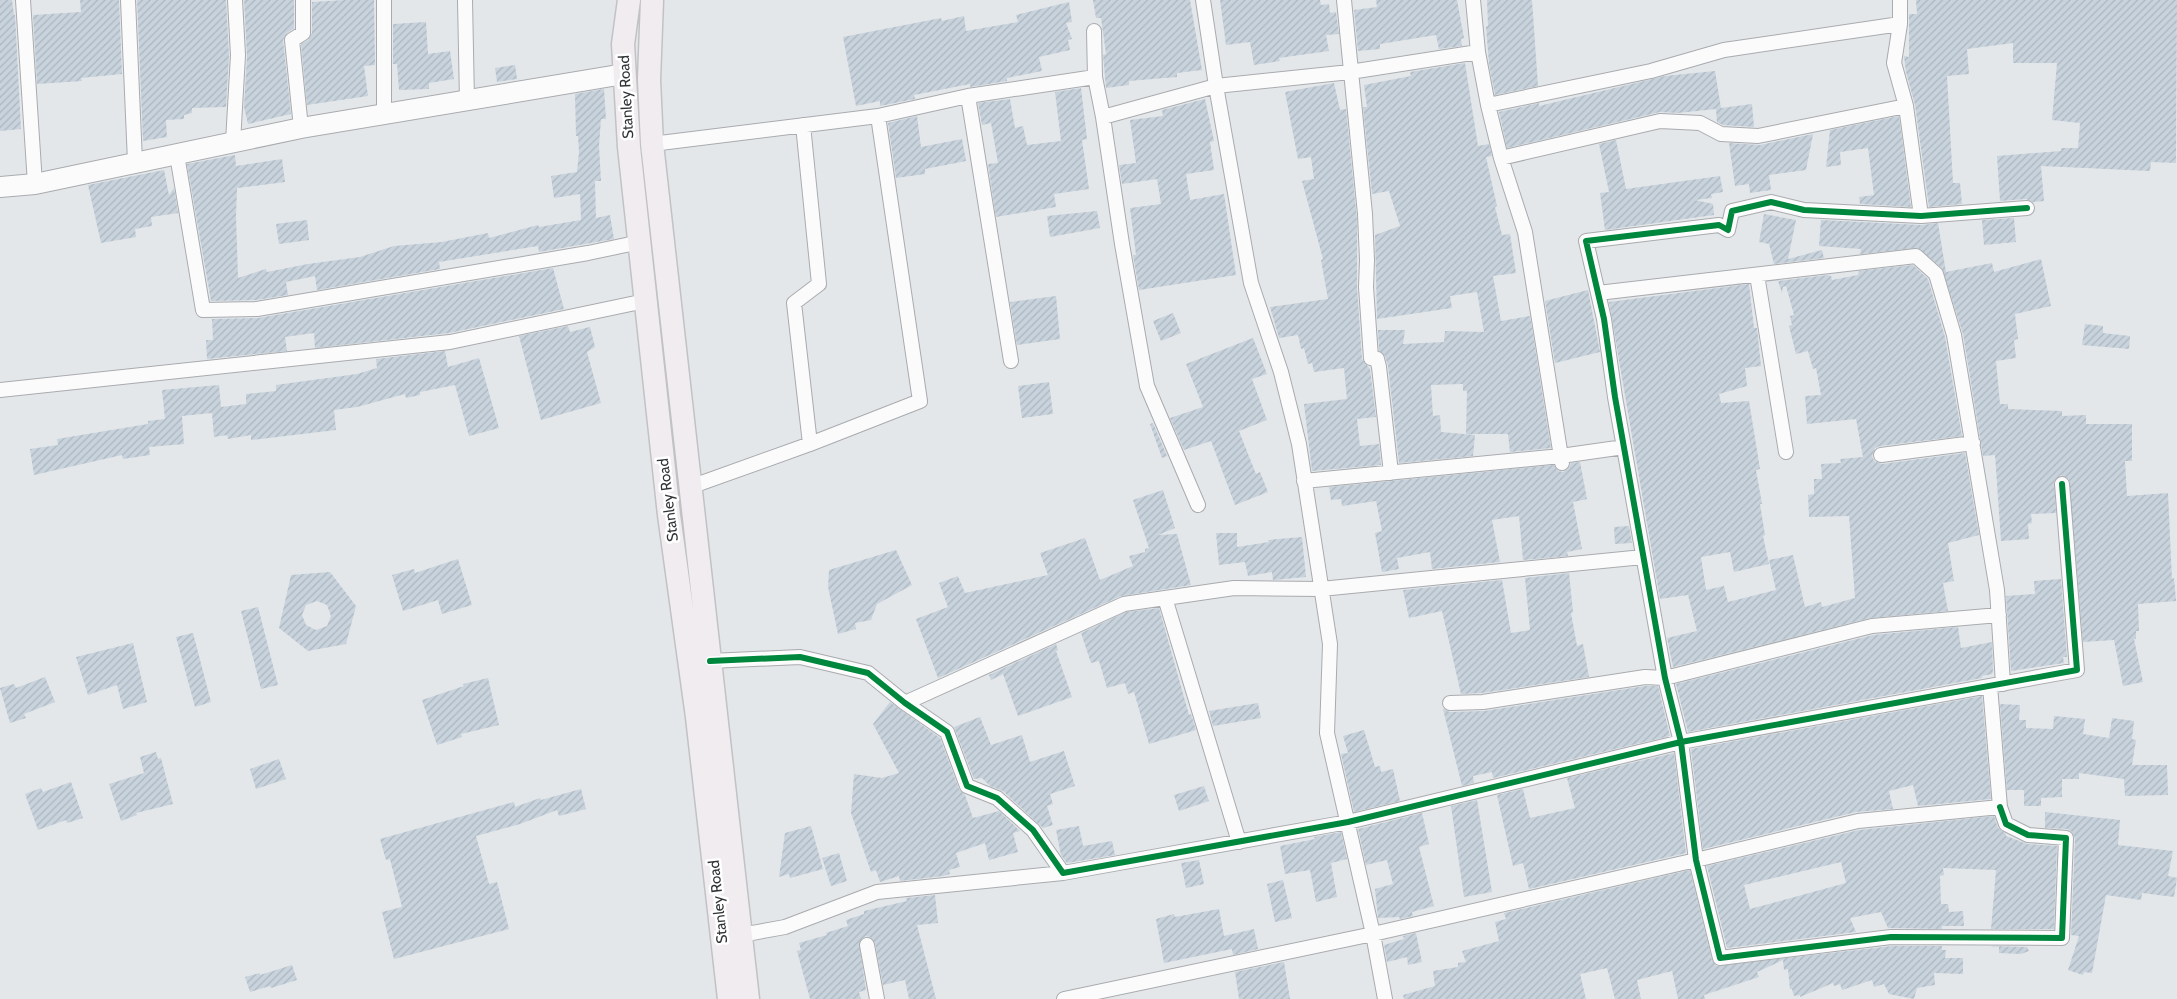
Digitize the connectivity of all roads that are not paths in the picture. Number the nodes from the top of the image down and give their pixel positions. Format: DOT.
graph roads {
  1 [pos="23,0"];
  2 [pos="128,0"];
  3 [pos="235,0"];
  4 [pos="302,0"];
  5 [pos="384,0"];
  6 [pos="465,0"];
  7 [pos="628,0"];
  8 [pos="652,0"];
  9 [pos="1203,0"];
  10 [pos="1344,0"];
  11 [pos="1473,0"];
  12 [pos="1900,0"];
  13 [pos="1900,24"];
  14 [pos="1094,31"];
  15 [pos="1478,52"];
  16 [pos="1350,72"];
  17 [pos="624,74"];
  18 [pos="1095,77"];
  19 [pos="1216,86"];
  20 [pos="968,96"];
  21 [pos="467,101"];
  22 [pos="1488,105"];
  23 [pos="1906,106"];
  24 [pos="384,114"];
  25 [pos="878,116"];
  26 [pos="1104,117"];
  27 [pos="628,125"];
  28 [pos="803,125"];
  29 [pos="301,128"];
  30 [pos="651,133"];
  31 [pos="233,142"];
  32 [pos="176,155"];
  33 [pos="1501,158"];
  34 [pos="135,162"];
  35 [pos="35,184"];
  36 [pos="0,187"];
  37 [pos="2026,208"];
  38 [pos="1922,216"];
  39 [pos="640,242"];
  40 [pos="1757,275"];
  41 [pos="1598,293"];
  42 [pos="646,301"];
  43 [pos="1011,361"];
  44 [pos="0,390"];
  45 [pos="810,444"];
  46 [pos="1972,444"];
  47 [pos="1624,447"];
  48 [pos="1786,452"];
  49 [pos="1881,455"];
  50 [pos="1562,459"];
  51 [pos="1391,473"];
  52 [pos="1304,481"];
  53 [pos="2062,484"];
  54 [pos="690,487"];
  55 [pos="1198,505"];
  56 [pos="1643,557"];
  57 [pos="1322,589"];
  58 [pos="1165,598"];
  59 [pos="1999,615"];
  60 [pos="710,661"];
  61 [pos="1665,678"];
  62 [pos="1997,685"];
  63 [pos="904,703"];
  64 [pos="1450,703"];
  65 [pos="1681,742"];
  66 [pos="2000,807"];
  67 [pos="1348,822"];
  68 [pos="1239,842"];
  69 [pos="1696,860"];
  70 [pos="1063,873"];
  71 [pos="1373,934"];
  72 [pos="741,935"];
  73 [pos="867,945"];
  74 [pos="729,999"];
  75 [pos="748,999"];
  76 [pos="877,999"];
  77 [pos="1064,999"];
  78 [pos="1385,999"];
  1 -- 35 [label="street"];
  2 -- 34 [label="street"];
  3 -- 31 [label="street"];
  4 -- 29 [label="street"];
  5 -- 24 [label="street"];
  6 -- 21 [label="street"];
  7 -- 17 [label="main road, Stanley Road"];
  8 -- 30 [label="main road, Stanley Road"];
  9 -- 19 [label="street"];
  10 -- 16 [label="street"];
  11 -- 15 [label="street"];
  12 -- 13 [label="street"];
  13 -- 22 [label="street"];
  13 -- 23 [label="street"];
  14 -- 18 [label="street"];
  15 -- 16 [label="street"];
  15 -- 22 [label="street"];
  16 -- 19 [label="street"];
  16 -- 51 [label="street"];
  17 -- 21 [label="street"];
  17 -- 27 [label="main road, Stanley Road"];
  18 -- 20 [label="street"];
  18 -- 26 [label="street"];
  19 -- 26 [label="street"];
  19 -- 52 [label="street"];
  20 -- 25 [label="street"];
  20 -- 43 [label="street"];
  21 -- 24 [label="street"];
  22 -- 33 [label="street"];
  23 -- 33 [label="street"];
  23 -- 38 [label="street"];
  24 -- 29 [label="street"];
  25 -- 28 [label="street"];
  25 -- 45 [label="street"];
  26 -- 55 [label="street"];
  27 -- 30 [label="main road"];
  27 -- 39 [label="main road, Stanley Road"];
  28 -- 30 [label="street"];
  28 -- 45 [label="street"];
  29 -- 31 [label="street"];
  30 -- 54 [label="main road, Stanley Road"];
  31 -- 32 [label="street"];
  32 -- 34 [label="street"];
  32 -- 39 [label="street"];
  33 -- 50 [label="street"];
  34 -- 35 [label="street"];
  35 -- 36 [label="street"];
  37 -- 38 [label="street"];
  38 -- 41 [label="street"];
  39 -- 42 [label="main road, Stanley Road"];
  40 -- 41 [label="street"];
  40 -- 46 [label="street"];
  40 -- 48 [label="street"];
  41 -- 47 [label="street"];
  42 -- 44 [label="street"];
  42 -- 74 [label="main road, Stanley Road"];
  45 -- 54 [label="street"];
  46 -- 49 [label="street"];
  46 -- 59 [label="street"];
  47 -- 50 [label="street"];
  47 -- 56 [label="street"];
  50 -- 51 [label="street"];
  51 -- 52 [label="street"];
  52 -- 57 [label="street"];
  53 -- 62 [label="street"];
  54 -- 60 [label="main road, Stanley Road"];
  56 -- 57 [label="street"];
  56 -- 61 [label="street"];
  57 -- 58 [label="street"];
  57 -- 67 [label="street"];
  58 -- 63 [label="street"];
  58 -- 68 [label="street"];
  59 -- 61 [label="street"];
  59 -- 62 [label="street"];
  60 -- 63 [label="street"];
  60 -- 72 [label="main road, Stanley Road"];
  61 -- 64 [label="street"];
  61 -- 65 [label="street"];
  62 -- 65 [label="street"];
  62 -- 66 [label="street"];
  63 -- 70 [label="street"];
  65 -- 67 [label="street"];
  65 -- 69 [label="street"];
  66 -- 69 [label="street"];
  66 -- 69 [label="street"];
  67 -- 68 [label="street"];
  67 -- 71 [label="street"];
  68 -- 70 [label="street"];
  69 -- 71 [label="street"];
  70 -- 72 [label="street"];
  71 -- 77 [label="street"];
  71 -- 78 [label="street"];
  72 -- 75 [label="main road, Stanley Road"];
  73 -- 76 [label="street"];
}
